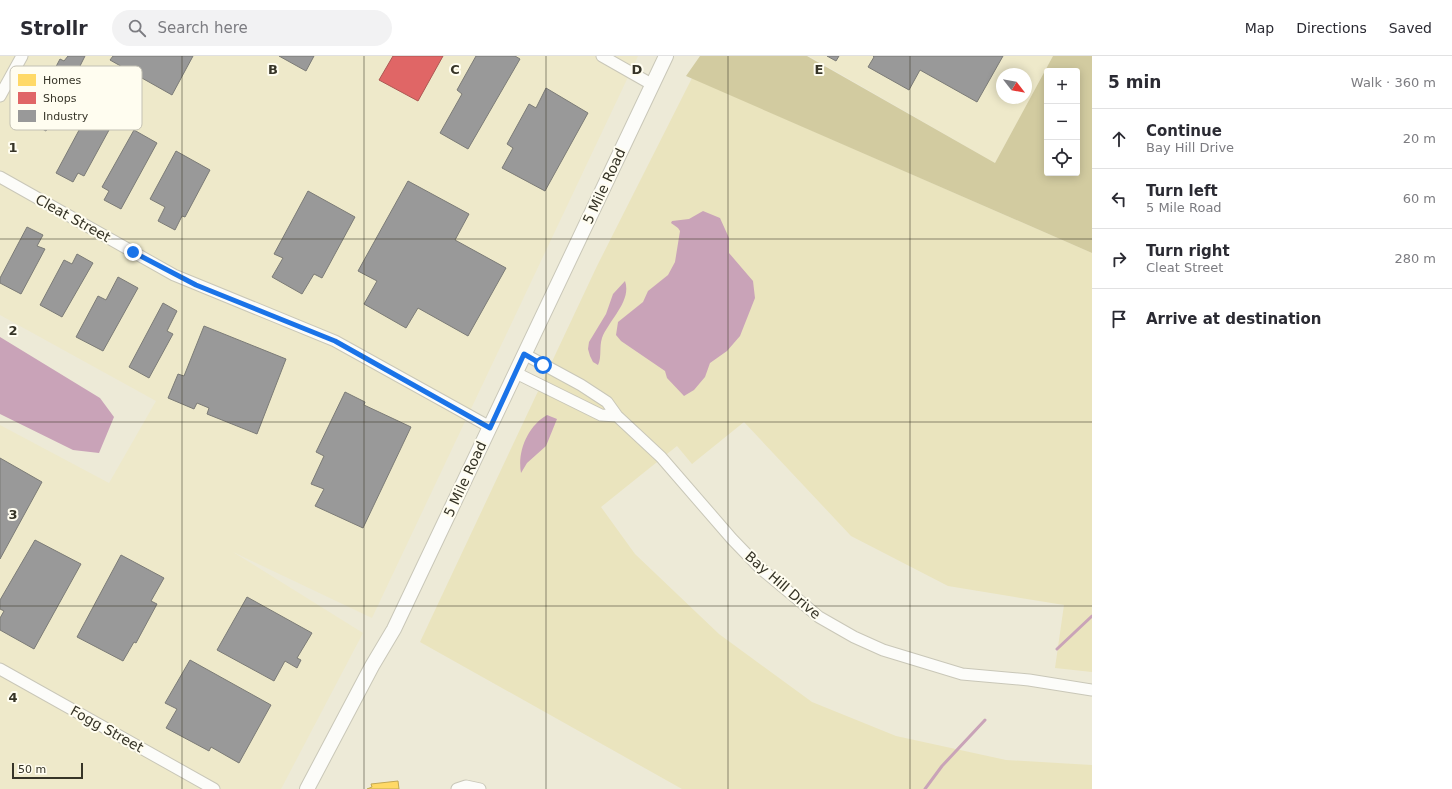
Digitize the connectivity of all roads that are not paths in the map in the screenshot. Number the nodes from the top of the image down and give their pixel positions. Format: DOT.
graph roads {
  1 [pos="22,56"];
  2 [pos="602,56"];
  3 [pos="666,56"];
  4 [pos="16,66"];
  5 [pos="10,78"];
  6 [pos="653,85"];
  7 [pos="0,96"];
  8 [pos="0,178"];
  9 [pos="524,354"];
  10 [pos="516,373"];
  11 [pos="617,416"];
  12 [pos="490,428"];
  13 [pos="0,669"];
  14 [pos="1092,690"];
  15 [pos="214,789"];
  16 [pos="307,789"];
  17 [pos="457,789"];
  18 [pos="480,789"];
  1 -- 4 [label="street"];
  2 -- 6 [label="street"];
  3 -- 6 [label="street, 5 Mile Road"];
  5 -- 7 [label="street"];
  6 -- 9 [label="street, 5 Mile Road"];
  8 -- 12 [label="street, Cleat Street"];
  9 -- 10 [label="street, 5 Mile Road"];
  9 -- 11 [label="street, Bay Hill Drive"];
  10 -- 11 [label="street"];
  10 -- 12 [label="street, 5 Mile Road"];
  11 -- 14 [label="street, Bay Hill Drive"];
  12 -- 16 [label="street, 5 Mile Road"];
  13 -- 15 [label="street, Fogg Street"];
  17 -- 18 [label="street"];
}
